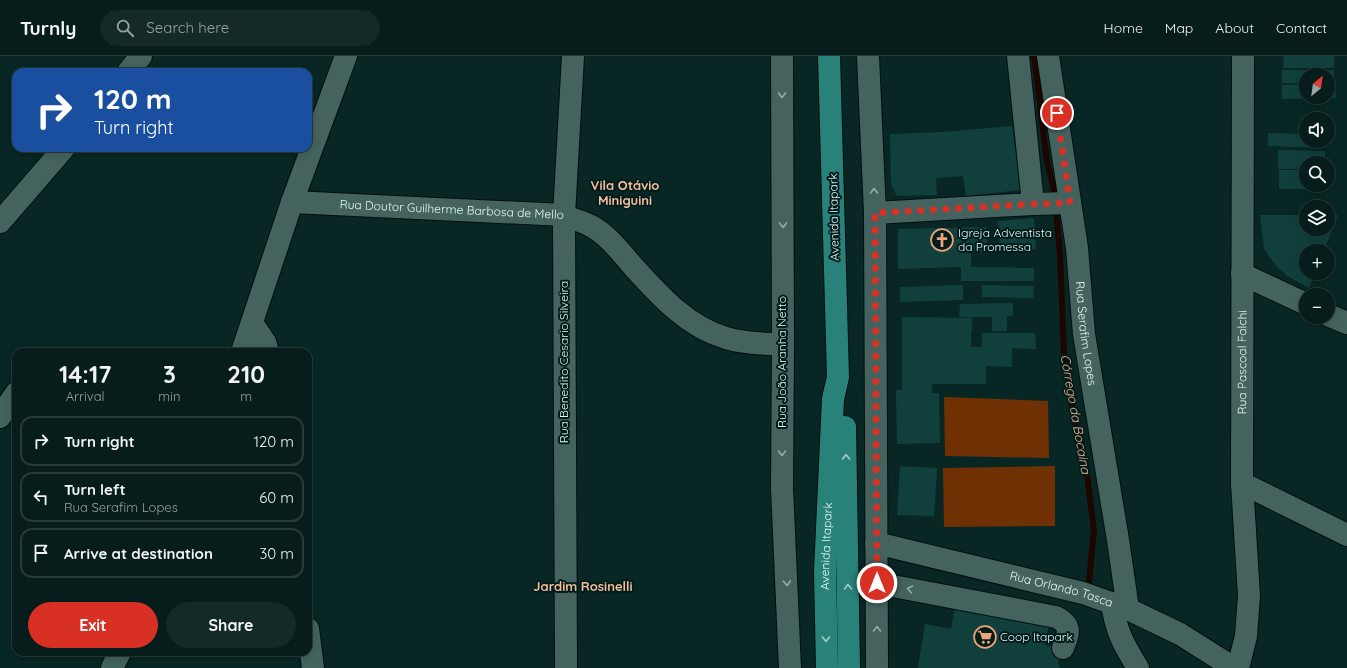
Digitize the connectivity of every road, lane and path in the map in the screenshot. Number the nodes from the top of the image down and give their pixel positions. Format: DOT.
graph roads {
  1 [pos="141,56"];
  2 [pos="346,56"];
  3 [pos="573,56"];
  4 [pos="782,56"];
  5 [pos="829,56"];
  6 [pos="868,56"];
  7 [pos="1018,56"];
  8 [pos="1048,56"];
  9 [pos="1243,56"];
  10 [pos="131,68"];
  11 [pos="312,148"];
  12 [pos="61,152"];
  13 [pos="310,152"];
  14 [pos="292,202"];
  15 [pos="1066,203"];
  16 [pos="1037,204"];
  17 [pos="875,213"];
  18 [pos="564,216"];
  19 [pos="0,222"];
  20 [pos="1242,274"];
  21 [pos="1299,301"];
  22 [pos="1335,318"];
  23 [pos="252,323"];
  24 [pos="1347,324"];
  25 [pos="783,345"];
  26 [pos="243,348"];
  27 [pos="267,348"];
  28 [pos="838,377"];
  29 [pos="12,399"];
  30 [pos="0,417"];
  31 [pos="1242,483"];
  32 [pos="1347,535"];
  33 [pos="876,543"];
  34 [pos="877,583"];
  35 [pos="1120,606"];
  36 [pos="1063,648"];
  37 [pos="118,656"];
  38 [pos="311,656"];
  39 [pos="112,668"];
  40 [pos="313,668"];
  41 [pos="566,668"];
  42 [pos="790,668"];
  43 [pos="827,668"];
  44 [pos="849,668"];
  45 [pos="877,668"];
  46 [pos="1138,668"];
  47 [pos="1234,668"];
  48 [pos="1238,668"];
  1 -- 10 [label="street"];
  2 -- 11 [label="street"];
  3 -- 18 [label="street, Rua Benedito Cesario Silveira"];
  4 -- 25 [label="street, Rua João Aranha Netto, one-way"];
  5 -- 28 [label="main road, Avenida Itapark"];
  17 -- 6 [label="street, one-way"];
  7 -- 16 [label="street"];
  8 -- 15 [label="street, Rua Serafim Lopes"];
  9 -- 20 [label="street, Rua Pascoal Falchi"];
  12 -- 19 [label="street"];
  13 -- 14 [label="street"];
  14 -- 18 [label="street, Rua Doutor Guilherme Barbosa de Mello"];
  14 -- 23 [label="street"];
  15 -- 16 [label="street"];
  15 -- 35 [label="street, Rua Serafim Lopes"];
  16 -- 17 [label="street"];
  17 -- 33 [label="street"];
  18 -- 25 [label="street, Rua Doutor Guilherme Barbosa de Mello"];
  18 -- 41 [label="street, Rua Benedito Cesario Silveira"];
  20 -- 21 [label="street"];
  20 -- 31 [label="street, Rua Pascoal Falchi"];
  22 -- 24 [label="street"];
  23 -- 26 [label="street"];
  23 -- 27 [label="street"];
  25 -- 42 [label="street, Rua João Aranha Netto, one-way"];
  28 -- 43 [label="main road, Avenida Itapark, one-way"];
  44 -- 28 [label="main road, Avenida Itapark, one-way"];
  29 -- 30 [label="street"];
  31 -- 32 [label="street"];
  31 -- 48 [label="street, Rua Pascoal Falchi"];
  33 -- 34 [label="street"];
  33 -- 35 [label="street, Rua Orlando Tasca"];
  36 -- 34 [label="street, one-way"];
  45 -- 34 [label="street, one-way"];
  35 -- 46 [label="street, Rua Serafim Lopes"];
  35 -- 47 [label="street, Rua Orlando Tasca"];
  37 -- 39 [label="street"];
  38 -- 40 [label="street"];
}
